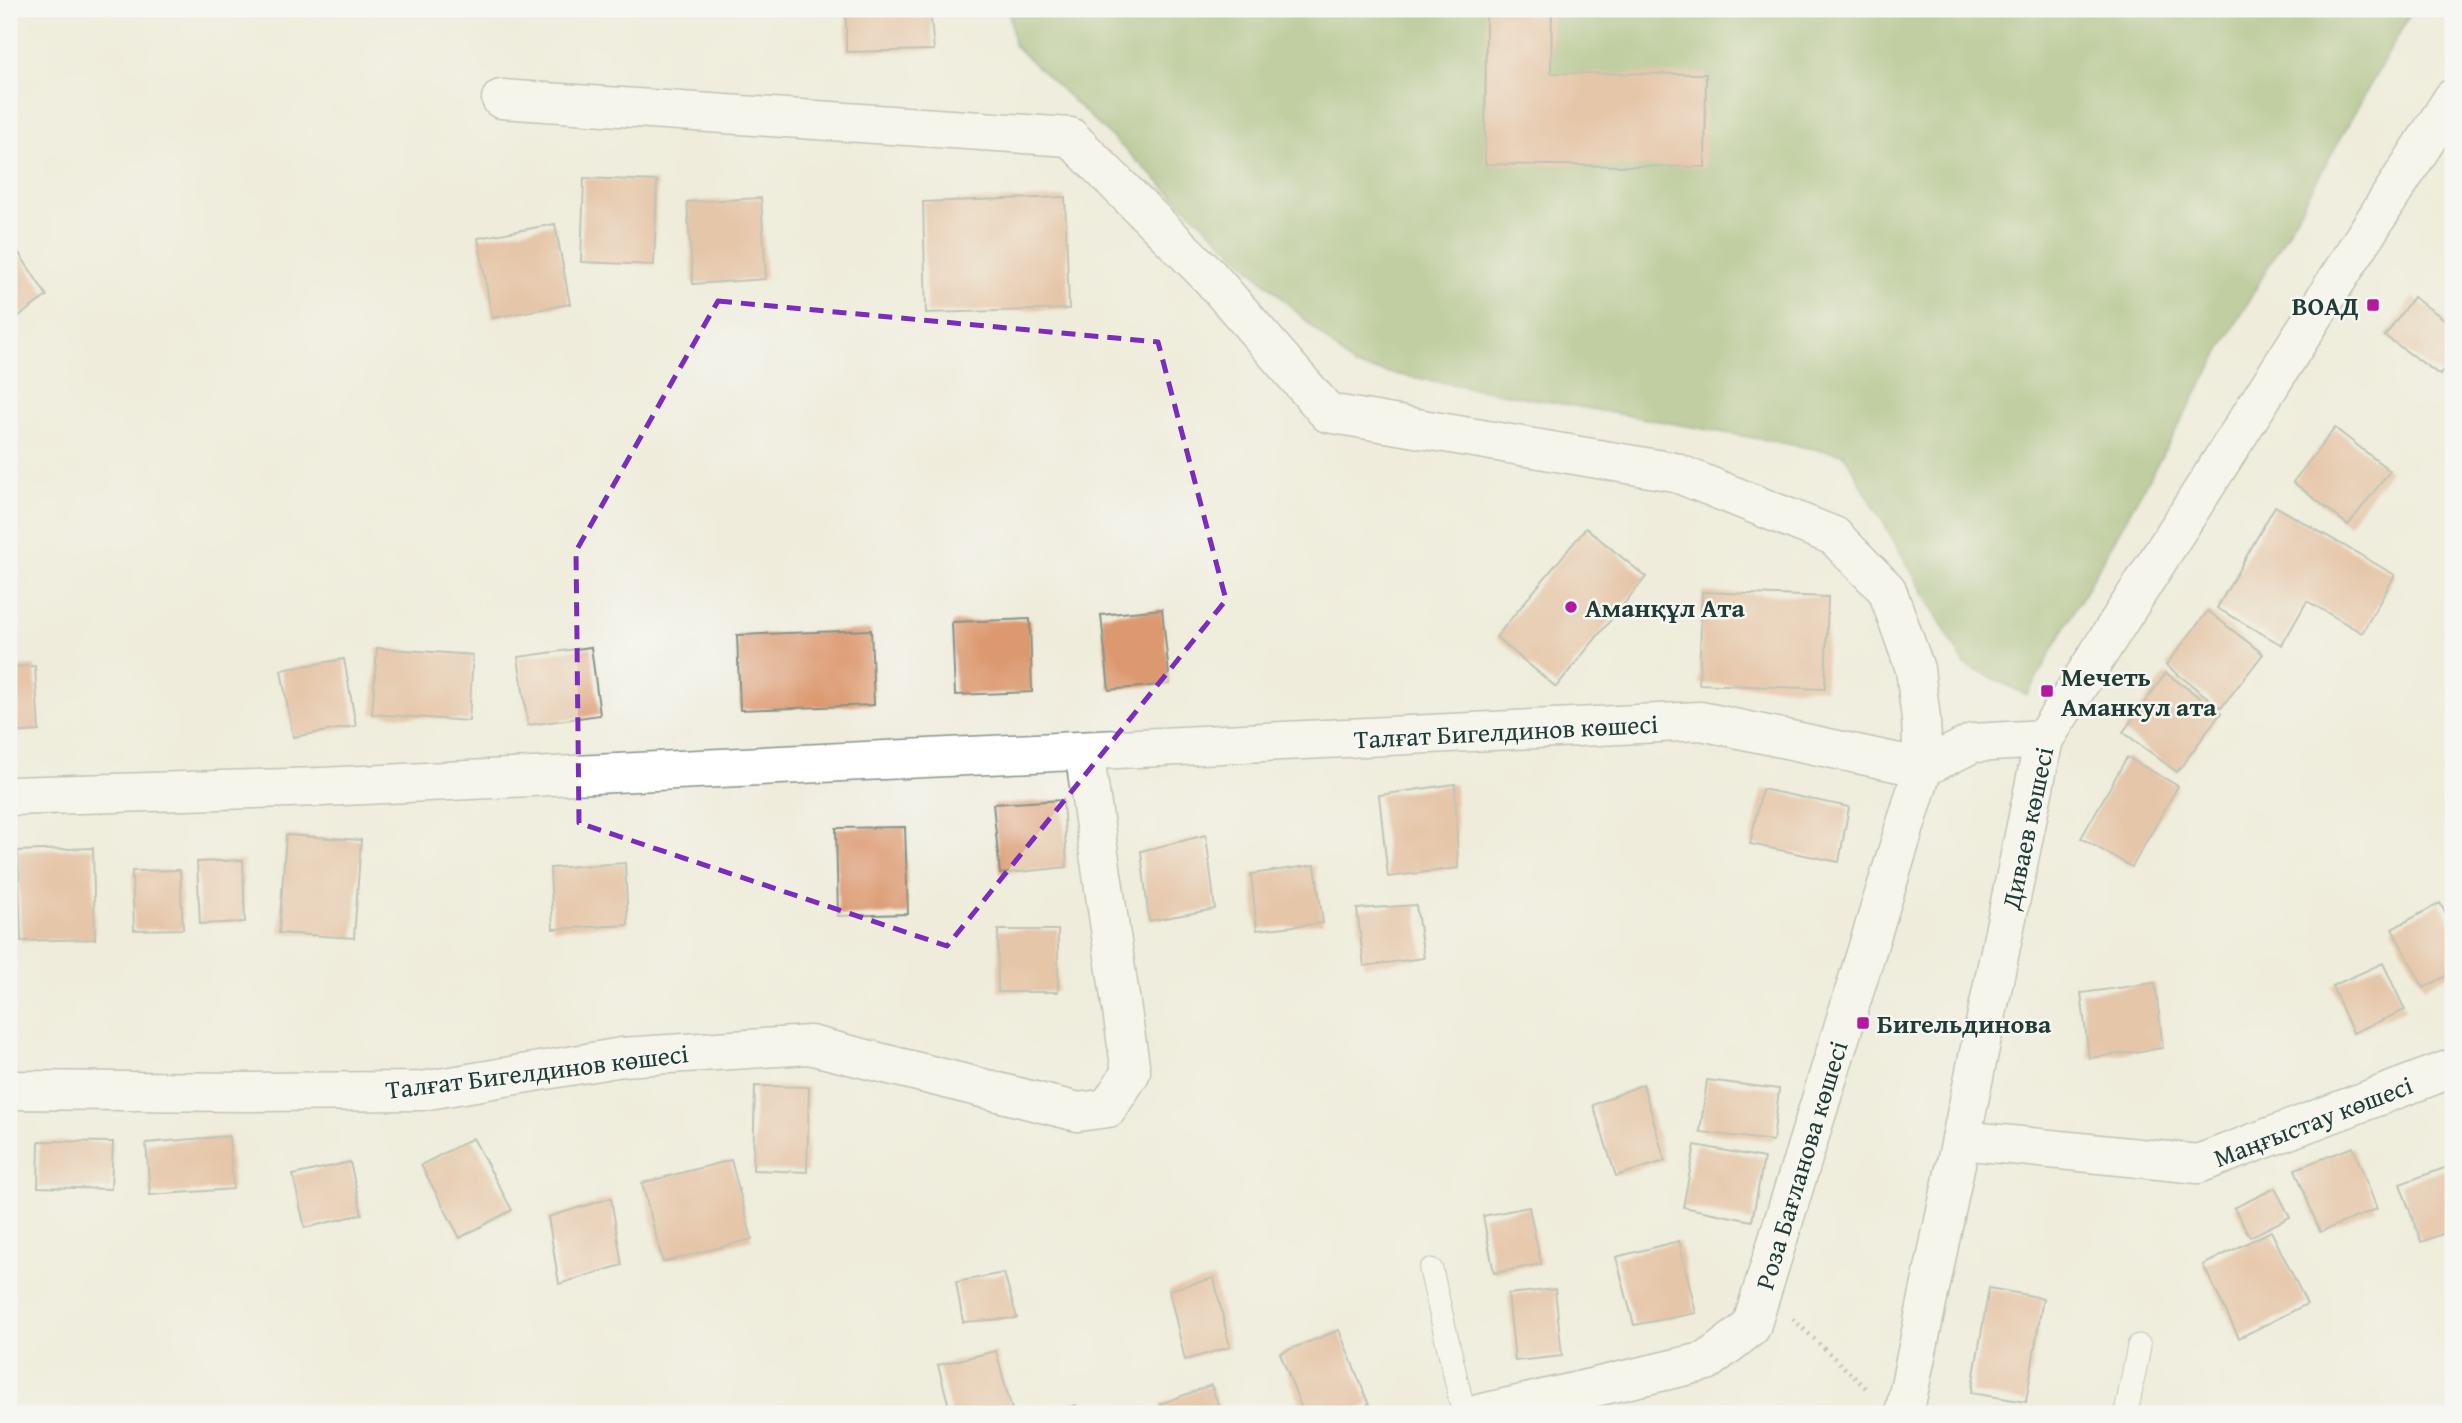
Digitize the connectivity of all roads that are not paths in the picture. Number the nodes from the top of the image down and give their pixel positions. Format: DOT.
graph roads {
  1 [pos="501,99"];
  2 [pos="2449,112"];
  3 [pos="2044,740"];
  4 [pos="1084,751"];
  5 [pos="1923,768"];
  6 [pos="9,796"];
  7 [pos="2453,1068"];
  8 [pos="9,1090"];
  9 [pos="1961,1140"];
  10 [pos="1431,1270"];
  11 [pos="2139,1346"];
  12 [pos="1889,1405"];
  13 [pos="1464,1414"];
  14 [pos="1479,1414"];
  15 [pos="2126,1414"];
  1 -- 5 [label="street, Роза Бағланова көшесі"];
  2 -- 3 [label="street, Диваев көшесі"];
  3 -- 5 [label="street"];
  3 -- 9 [label="street, Диваев көшесі"];
  4 -- 5 [label="street, Талғат Бигелдинов көшесі"];
  4 -- 6 [label="street, Талғат Бигелдинов көшесі"];
  4 -- 8 [label="street, Талғат Бигелдинов көшесі"];
  5 -- 14 [label="street, Роза Бағланова көшесі"];
  7 -- 9 [label="street, Маңғыстау көшесі"];
  9 -- 12 [label="street, Диваев көшесі"];
  10 -- 13 [label="lane"];
  11 -- 15 [label="lane"];
}
